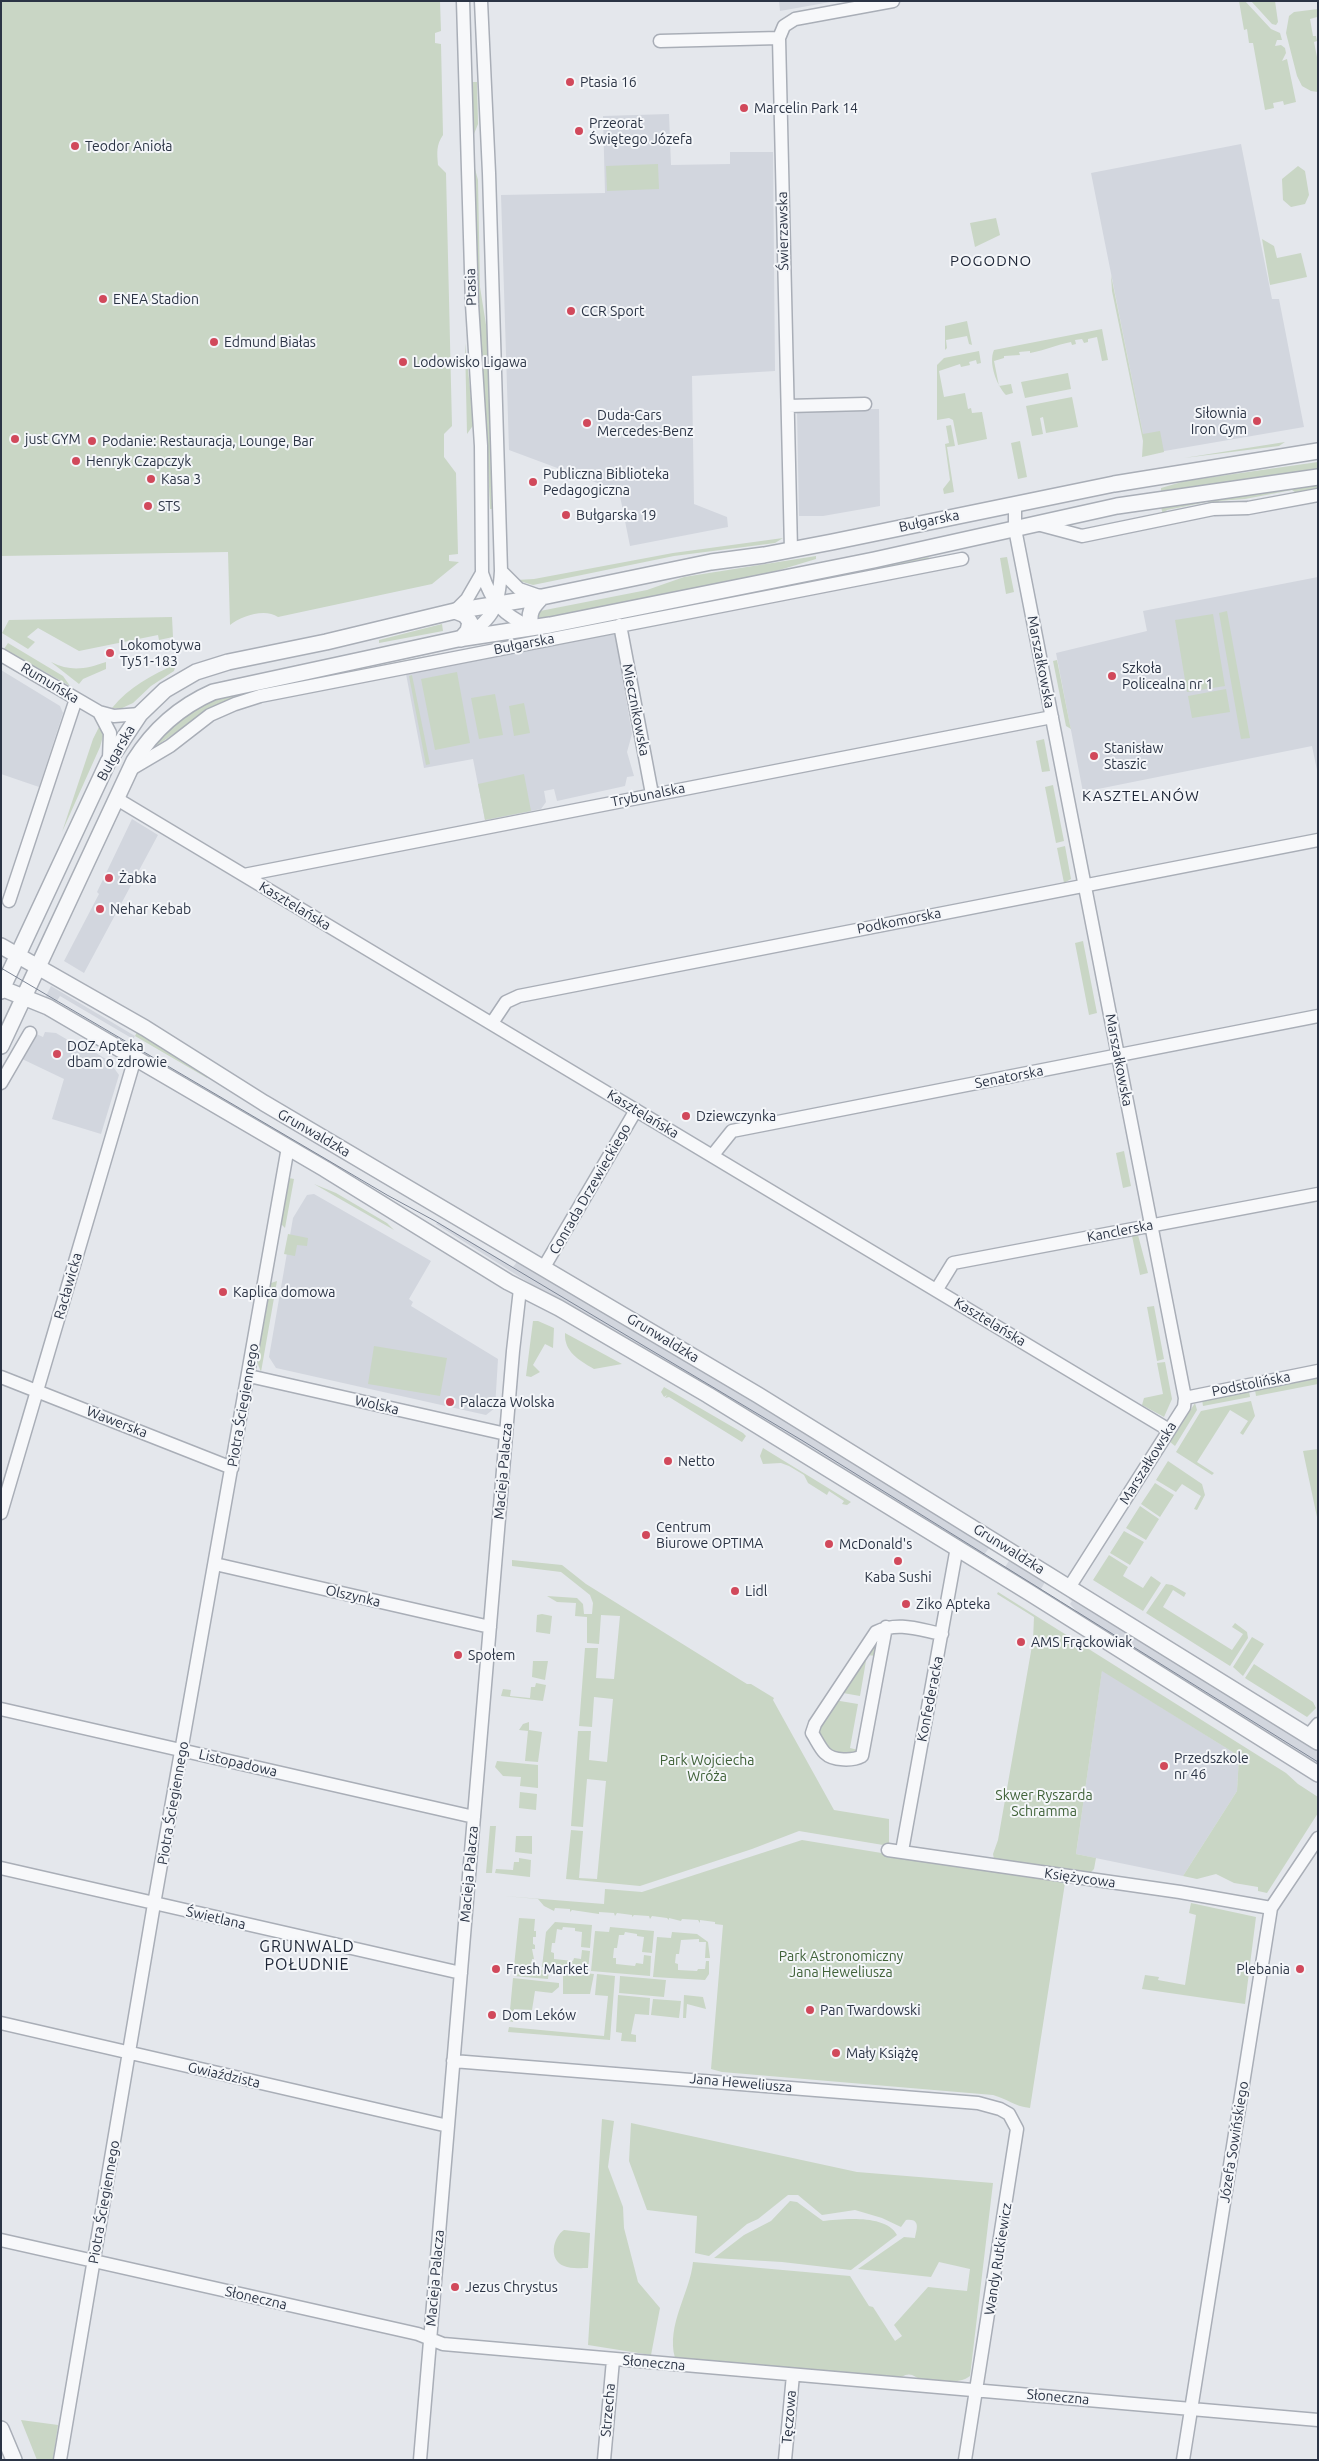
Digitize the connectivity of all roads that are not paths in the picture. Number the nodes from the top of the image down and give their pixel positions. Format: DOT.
graph roads {
  1 [pos="463,1"];
  2 [pos="481,1"];
  3 [pos="893,1"];
  4 [pos="779,38"];
  5 [pos="660,41"];
  6 [pos="865,404"];
  7 [pos="788,406"];
  8 [pos="1318,450"];
  9 [pos="1318,477"];
  10 [pos="1318,495"];
  11 [pos="1015,504"];
  12 [pos="1036,524"];
  13 [pos="1015,529"];
  14 [pos="933,548"];
  15 [pos="791,550"];
  16 [pos="962,559"];
  17 [pos="937,564"];
  18 [pos="501,571"];
  19 [pos="482,573"];
  20 [pos="542,597"];
  21 [pos="496,605"];
  22 [pos="455,611"];
  23 [pos="620,625"];
  24 [pos="531,628"];
  25 [pos="461,639"];
  26 [pos="1,654"];
  27 [pos="76,699"];
  28 [pos="99,712"];
  29 [pos="140,714"];
  30 [pos="1052,717"];
  31 [pos="108,762"];
  32 [pos="130,770"];
  33 [pos="652,794"];
  34 [pos="117,799"];
  35 [pos="1318,840"];
  36 [pos="244,875"];
  37 [pos="1085,886"];
  38 [pos="9,901"];
  39 [pos="1,946"];
  40 [pos="18,955"];
  41 [pos="40,966"];
  42 [pos="2,989"];
  43 [pos="24,997"];
  44 [pos="1318,1016"];
  45 [pos="492,1023"];
  46 [pos="30,1033"];
  47 [pos="1,1046"];
  48 [pos="1118,1055"];
  49 [pos="135,1058"];
  50 [pos="1,1083"];
  51 [pos="636,1110"];
  52 [pos="288,1147"];
  53 [pos="712,1156"];
  54 [pos="1318,1194"];
  55 [pos="1150,1225"];
  56 [pos="544,1267"];
  57 [pos="520,1289"];
  58 [pos="937,1289"];
  59 [pos="1318,1371"];
  60 [pos="248,1376"];
  61 [pos="1,1377"];
  62 [pos="37,1391"];
  63 [pos="1185,1398"];
  64 [pos="1169,1430"];
  65 [pos="506,1434"];
  66 [pos="232,1468"];
  67 [pos="1,1513"];
  68 [pos="1004,1546"];
  69 [pos="956,1547"];
  70 [pos="215,1564"];
  71 [pos="991,1568"];
  72 [pos="1070,1586"];
  73 [pos="1056,1608"];
  74 [pos="490,1627"];
  75 [pos="886,1627"];
  76 [pos="942,1634"];
  77 [pos="1,1709"];
  78 [pos="1318,1724"];
  79 [pos="1313,1739"];
  80 [pos="183,1751"];
  81 [pos="1318,1774"];
  82 [pos="474,1817"];
  83 [pos="1318,1838"];
  84 [pos="888,1850"];
  85 [pos="902,1851"];
  86 [pos="1,1868"];
  87 [pos="154,1904"];
  88 [pos="1271,1908"];
  89 [pos="461,1973"];
  90 [pos="1,2023"];
  91 [pos="130,2054"];
  92 [pos="453,2062"];
  93 [pos="448,2126"];
  94 [pos="1016,2129"];
  95 [pos="1,2240"];
  96 [pos="94,2262"];
  97 [pos="430,2338"];
  98 [pos="613,2360"];
  99 [pos="793,2375"];
  100 [pos="978,2389"];
  101 [pos="1191,2408"];
  102 [pos="1318,2420"];
  103 [pos="1,2429"];
  104 [pos="14,2460"];
  105 [pos="60,2460"];
  106 [pos="420,2460"];
  107 [pos="604,2460"];
  108 [pos="785,2460"];
  109 [pos="965,2460"];
  110 [pos="1183,2460"];
  1 -- 19 [label="street, Ptasia"];
  2 -- 18 [label="street, Ptasia"];
  3 -- 4 [label="street"];
  4 -- 5 [label="street"];
  4 -- 7 [label="street, Świerzawska"];
  6 -- 7 [label="street"];
  7 -- 15 [label="street, Świerzawska"];
  8 -- 11 [label="street, Bułgarska"];
  9 -- 12 [label="street, Bułgarska"];
  10 -- 12 [label="street, Bułgarska"];
  11 -- 13 [label="street, Marszałkowska"];
  11 -- 15 [label="street, Bułgarska"];
  12 -- 13 [label="street, Bułgarska"];
  13 -- 14 [label="street, Bułgarska"];
  13 -- 30 [label="street, Marszałkowska"];
  14 -- 17 [label="street, Bułgarska"];
  14 -- 24 [label="street, Bułgarska"];
  15 -- 20 [label="street, Bułgarska"];
  16 -- 17 [label="street, Bułgarska"];
  17 -- 23 [label="street, Bułgarska"];
  18 -- 20 [label="street"];
  18 -- 21 [label="street, Ptasia"];
  19 -- 21 [label="street, Ptasia"];
  19 -- 22 [label="street"];
  20 -- 21 [label="street, Bułgarska"];
  20 -- 24 [label="street, Bułgarska"];
  21 -- 22 [label="street, Bułgarska"];
  21 -- 24 [label="street, Ptasia"];
  21 -- 25 [label="street, Ptasia"];
  22 -- 25 [label="street"];
  22 -- 29 [label="street, Bułgarska"];
  23 -- 32 [label="street, Bułgarska"];
  23 -- 33 [label="street, Miecznikowska"];
  24 -- 25 [label="street, Bułgarska"];
  25 -- 32 [label="street, Bułgarska"];
  26 -- 27 [label="street, Rumuńska"];
  27 -- 28 [label="street, Rumuńska"];
  27 -- 38 [label="street"];
  28 -- 29 [label="street, Rumuńska"];
  28 -- 31 [label="street"];
  29 -- 31 [label="street, Bułgarska"];
  30 -- 33 [label="street, Trybunalska"];
  30 -- 37 [label="street, Marszałkowska"];
  31 -- 40 [label="street, Bułgarska"];
  32 -- 34 [label="street, Bułgarska"];
  33 -- 36 [label="street, Trybunalska"];
  34 -- 36 [label="street, Kasztelańska"];
  34 -- 41 [label="street, Bułgarska"];
  35 -- 37 [label="street, Podkomorska"];
  36 -- 45 [label="street, Kasztelańska"];
  37 -- 45 [label="street, Podkomorska"];
  37 -- 48 [label="street, Marszałkowska"];
  39 -- 40 [label="street, Grunwaldzka"];
  40 -- 41 [label="street, Grunwaldzka"];
  40 -- 42 [label="street, Bułgarska"];
  41 -- 43 [label="street, Bułgarska"];
  41 -- 56 [label="street, Grunwaldzka"];
  42 -- 43 [label="street, Grunwaldzka"];
  43 -- 47 [label="street, Bułgarska"];
  43 -- 49 [label="street, Grunwaldzka"];
  44 -- 48 [label="street, Senatorska"];
  45 -- 51 [label="street, Kasztelańska"];
  46 -- 50 [label="street"];
  48 -- 53 [label="street, Senatorska"];
  48 -- 55 [label="street, Marszałkowska"];
  49 -- 52 [label="street, Grunwaldzka"];
  49 -- 62 [label="street, Racławicka"];
  51 -- 53 [label="street, Kasztelańska"];
  51 -- 56 [label="street, Conrada Drzewieckiego"];
  52 -- 57 [label="street, Grunwaldzka"];
  52 -- 60 [label="street, Piotra Ściegiennego"];
  53 -- 58 [label="street, Kasztelańska"];
  54 -- 55 [label="street, Kanclerska"];
  55 -- 58 [label="street, Kanclerska"];
  55 -- 63 [label="street, Marszałkowska"];
  56 -- 68 [label="street, Grunwaldzka"];
  57 -- 65 [label="street, Macieja Palacza"];
  57 -- 69 [label="street, Grunwaldzka"];
  58 -- 64 [label="street, Kasztelańska"];
  59 -- 63 [label="street, Podstolińska"];
  60 -- 65 [label="street, Wolska"];
  60 -- 66 [label="street, Piotra Ściegiennego"];
  61 -- 62 [label="street, Wawerska"];
  62 -- 66 [label="street, Wawerska"];
  62 -- 67 [label="street, Racławicka"];
  63 -- 64 [label="street, Marszałkowska"];
  64 -- 72 [label="street, Marszałkowska"];
  65 -- 74 [label="street, Macieja Palacza"];
  66 -- 70 [label="street, Piotra Ściegiennego"];
  68 -- 71 [label="street"];
  68 -- 72 [label="street, Grunwaldzka"];
  69 -- 71 [label="street, Grunwaldzka"];
  69 -- 76 [label="street, Konfederacka"];
  70 -- 74 [label="street, Olszynka"];
  70 -- 80 [label="street, Piotra Ściegiennego"];
  71 -- 73 [label="street, Grunwaldzka"];
  72 -- 73 [label="street"];
  72 -- 79 [label="street, Grunwaldzka"];
  73 -- 81 [label="street, Grunwaldzka"];
  74 -- 82 [label="street, Macieja Palacza"];
  75 -- 75 [label="street"];
  75 -- 76 [label="street"];
  76 -- 85 [label="street, Konfederacka"];
  77 -- 80 [label="street, Listopadowa"];
  78 -- 79 [label="street"];
  80 -- 82 [label="street, Listopadowa"];
  80 -- 87 [label="street, Piotra Ściegiennego"];
  82 -- 89 [label="street, Macieja Palacza"];
  83 -- 88 [label="street, Józefa Sowińskiego"];
  84 -- 85 [label="street, Księżycowa"];
  85 -- 88 [label="street, Księżycowa"];
  86 -- 87 [label="street, Świetlana"];
  87 -- 89 [label="street, Świetlana"];
  87 -- 91 [label="street, Piotra Ściegiennego"];
  88 -- 101 [label="street, Józefa Sowińskiego"];
  89 -- 92 [label="street, Macieja Palacza"];
  90 -- 91 [label="street, Gwiaździsta"];
  91 -- 93 [label="street, Gwiaździsta"];
  91 -- 96 [label="street, Piotra Ściegiennego"];
  92 -- 93 [label="street, Macieja Palacza"];
  92 -- 94 [label="street, Jana Heweliusza"];
  93 -- 97 [label="street, Macieja Palacza"];
  94 -- 100 [label="street, Wandy Rutkiewicz"];
  95 -- 96 [label="street, Słoneczna"];
  96 -- 97 [label="street, Słoneczna"];
  96 -- 105 [label="street, Piotra Ściegiennego"];
  97 -- 98 [label="street, Słoneczna"];
  97 -- 106 [label="street, Macieja Palacza"];
  98 -- 99 [label="street, Słoneczna"];
  98 -- 107 [label="street, Strzecha"];
  99 -- 100 [label="street, Słoneczna"];
  99 -- 108 [label="street, Tęczowa"];
  100 -- 101 [label="street, Słoneczna"];
  100 -- 109 [label="street, Wandy Rutkiewicz"];
  101 -- 102 [label="street, Słoneczna"];
  101 -- 110 [label="street, Józefa Sowińskiego"];
  103 -- 104 [label="street"];
}
